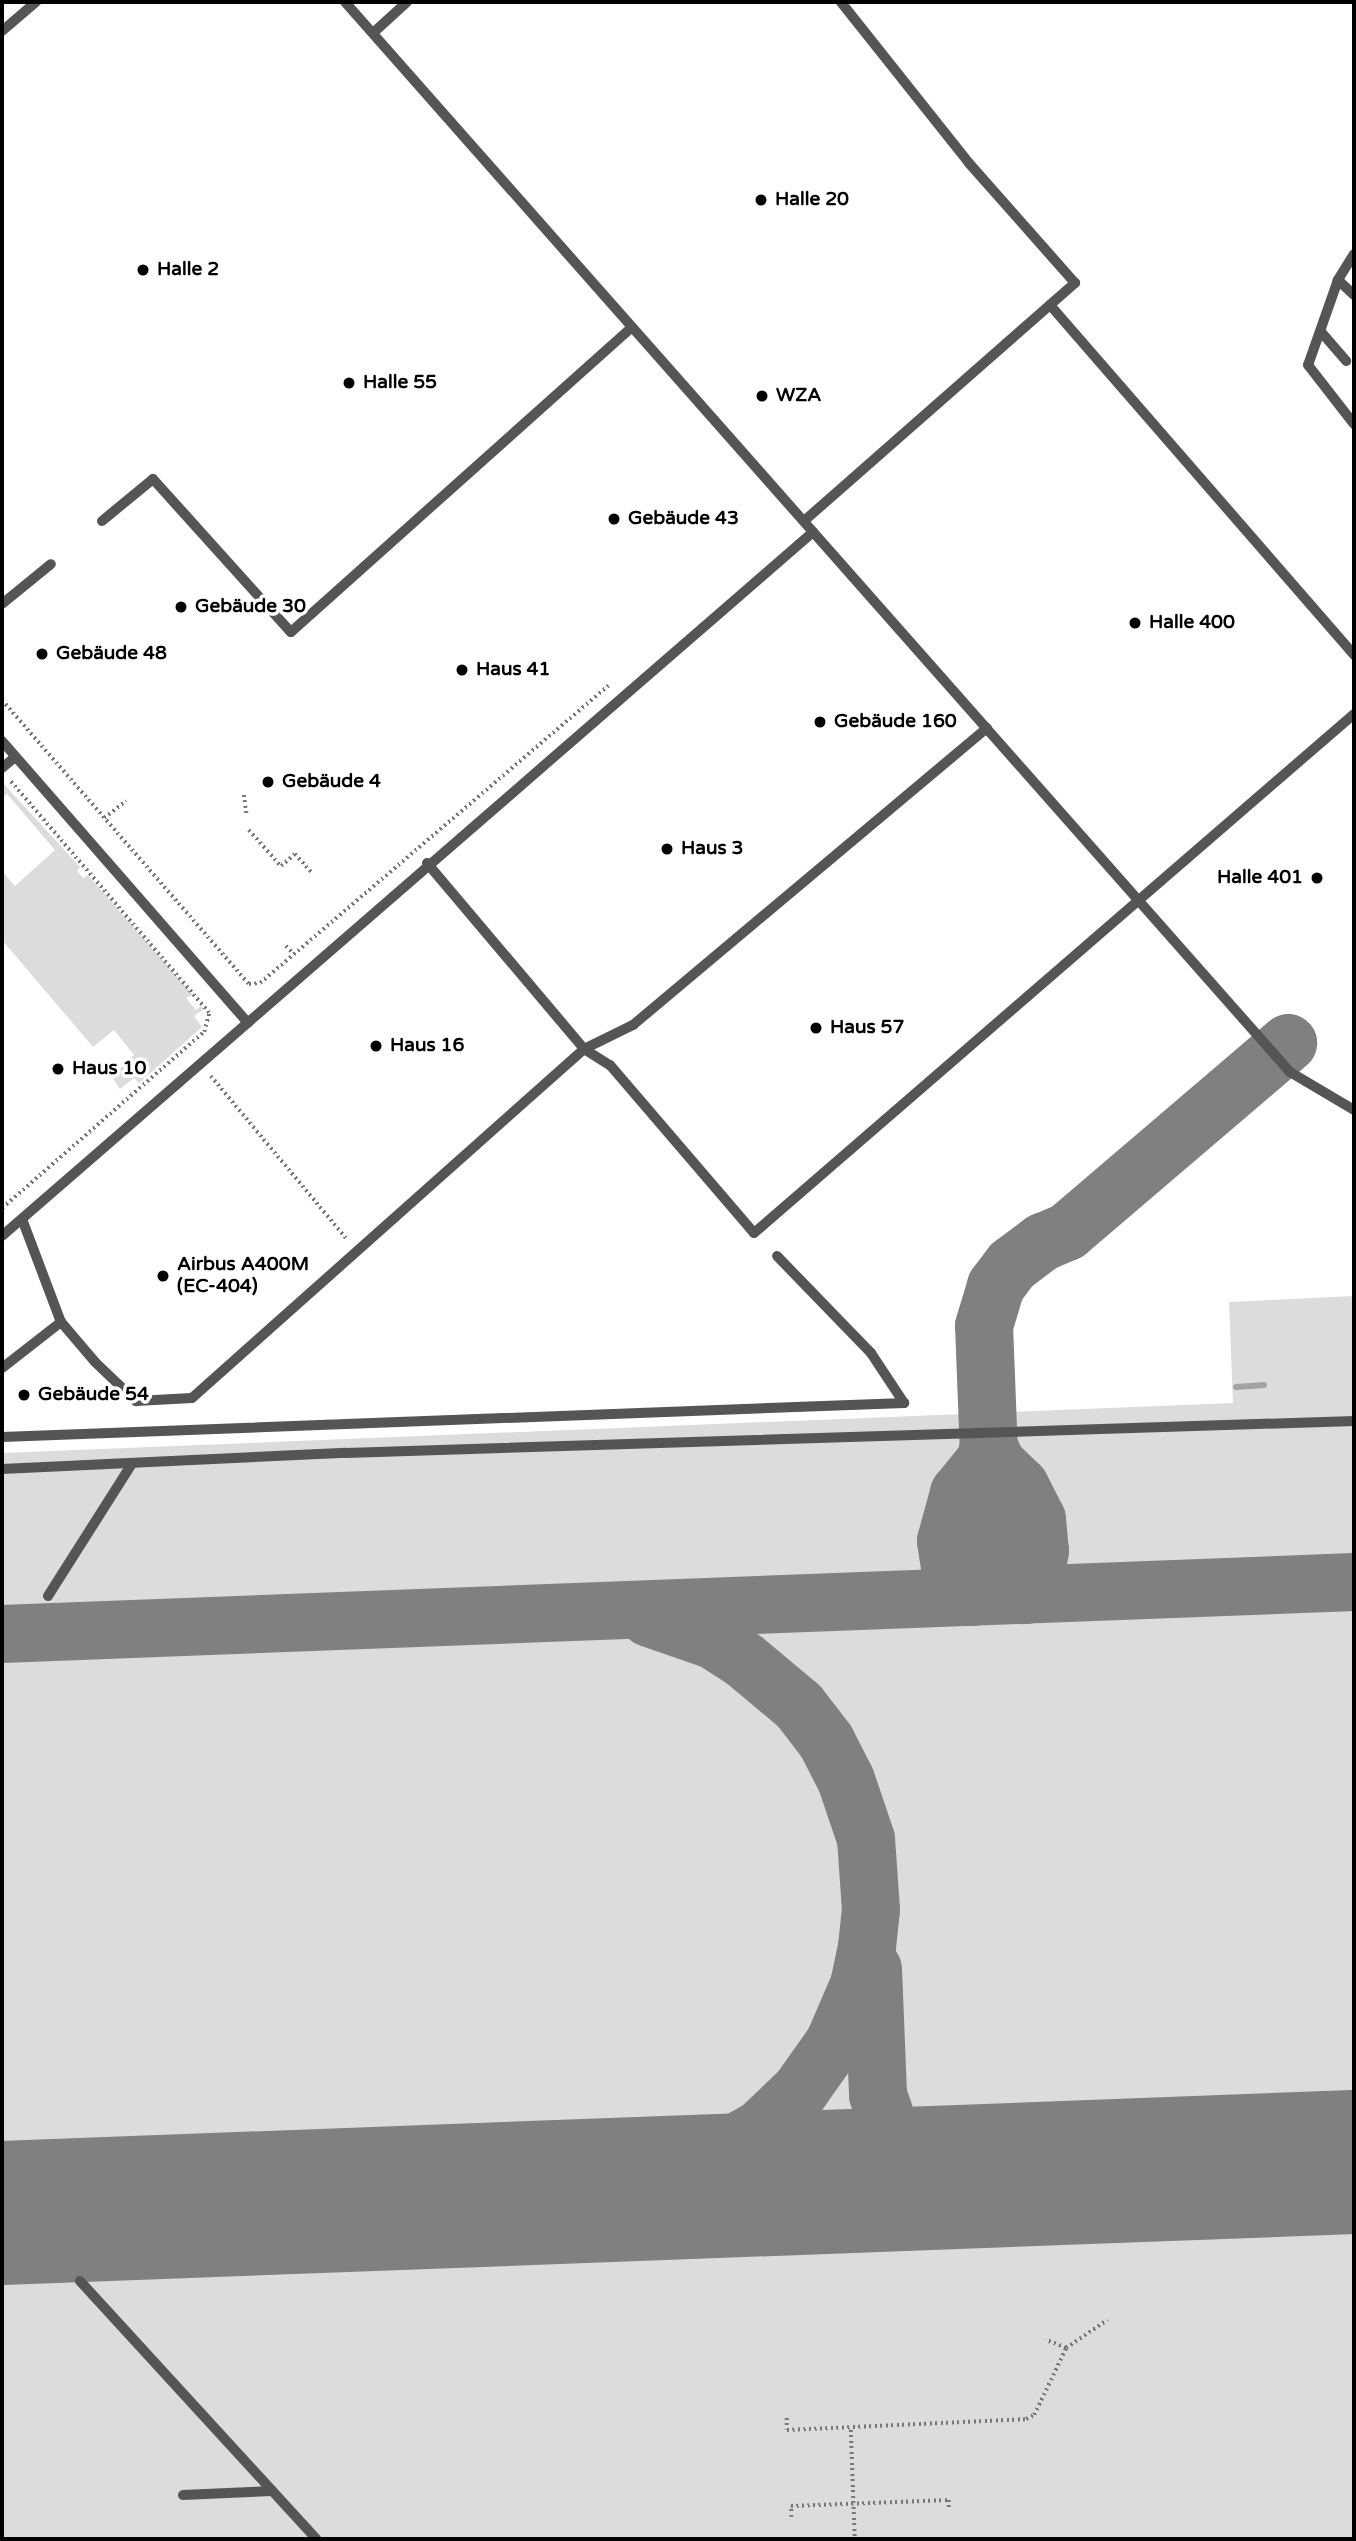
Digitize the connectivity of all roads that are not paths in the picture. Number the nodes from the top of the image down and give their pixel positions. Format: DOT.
graph roads {
  1 [pos="36,2"];
  2 [pos="345,2"];
  3 [pos="407,2"];
  4 [pos="841,2"];
  5 [pos="2,30"];
  6 [pos="373,33"];
  7 [pos="1354,254"];
  8 [pos="1338,280"];
  9 [pos="1354,295"];
  10 [pos="1050,305"];
  11 [pos="632,327"];
  12 [pos="1322,333"];
  13 [pos="1346,361"];
  14 [pos="1354,425"];
  15 [pos="102,521"];
  16 [pos="804,521"];
  17 [pos="813,532"];
  18 [pos="51,565"];
  19 [pos="2,604"];
  20 [pos="1354,655"];
  21 [pos="1354,714"];
  22 [pos="987,728"];
  23 [pos="2,741"];
  24 [pos="15,757"];
  25 [pos="2,769"];
  26 [pos="427,863"];
  27 [pos="1140,902"];
  28 [pos="248,1023"];
  29 [pos="584,1049"];
  30 [pos="1354,1110"];
  31 [pos="22,1219"];
  32 [pos="2,1236"];
  33 [pos="777,1256"];
  34 [pos="61,1322"];
  35 [pos="2,1368"];
  36 [pos="1354,1420"];
  37 [pos="2,1437"];
  38 [pos="131,1465"];
  39 [pos="2,1469"];
  40 [pos="48,1596"];
  41 [pos="80,2281"];
  42 [pos="272,2491"];
  43 [pos="183,2495"];
  44 [pos="316,2539"];
  1 -- 5 [label="lane"];
  2 -- 6 [label="lane"];
  3 -- 6 [label="lane"];
  4 -- 10 [label="lane"];
  6 -- 11 [label="lane"];
  7 -- 8 [label="lane"];
  8 -- 9 [label="lane"];
  8 -- 12 [label="lane"];
  10 -- 16 [label="lane"];
  10 -- 20 [label="lane"];
  11 -- 15 [label="lane"];
  11 -- 16 [label="lane"];
  12 -- 13 [label="lane"];
  12 -- 14 [label="lane"];
  16 -- 17 [label="lane"];
  17 -- 22 [label="lane"];
  17 -- 26 [label="lane"];
  18 -- 19 [label="lane"];
  21 -- 27 [label="lane"];
  22 -- 27 [label="lane"];
  22 -- 29 [label="lane"];
  23 -- 24 [label="lane"];
  24 -- 25 [label="lane"];
  24 -- 28 [label="lane"];
  26 -- 28 [label="lane"];
  26 -- 29 [label="lane"];
  27 -- 29 [label="lane"];
  27 -- 30 [label="lane"];
  28 -- 31 [label="lane"];
  29 -- 34 [label="lane"];
  31 -- 32 [label="lane"];
  31 -- 34 [label="lane"];
  33 -- 37 [label="lane"];
  34 -- 35 [label="lane"];
  36 -- 38 [label="lane"];
  38 -- 39 [label="lane"];
  38 -- 40 [label="lane"];
  41 -- 42 [label="lane"];
  42 -- 43 [label="lane"];
  42 -- 44 [label="lane"];
}
